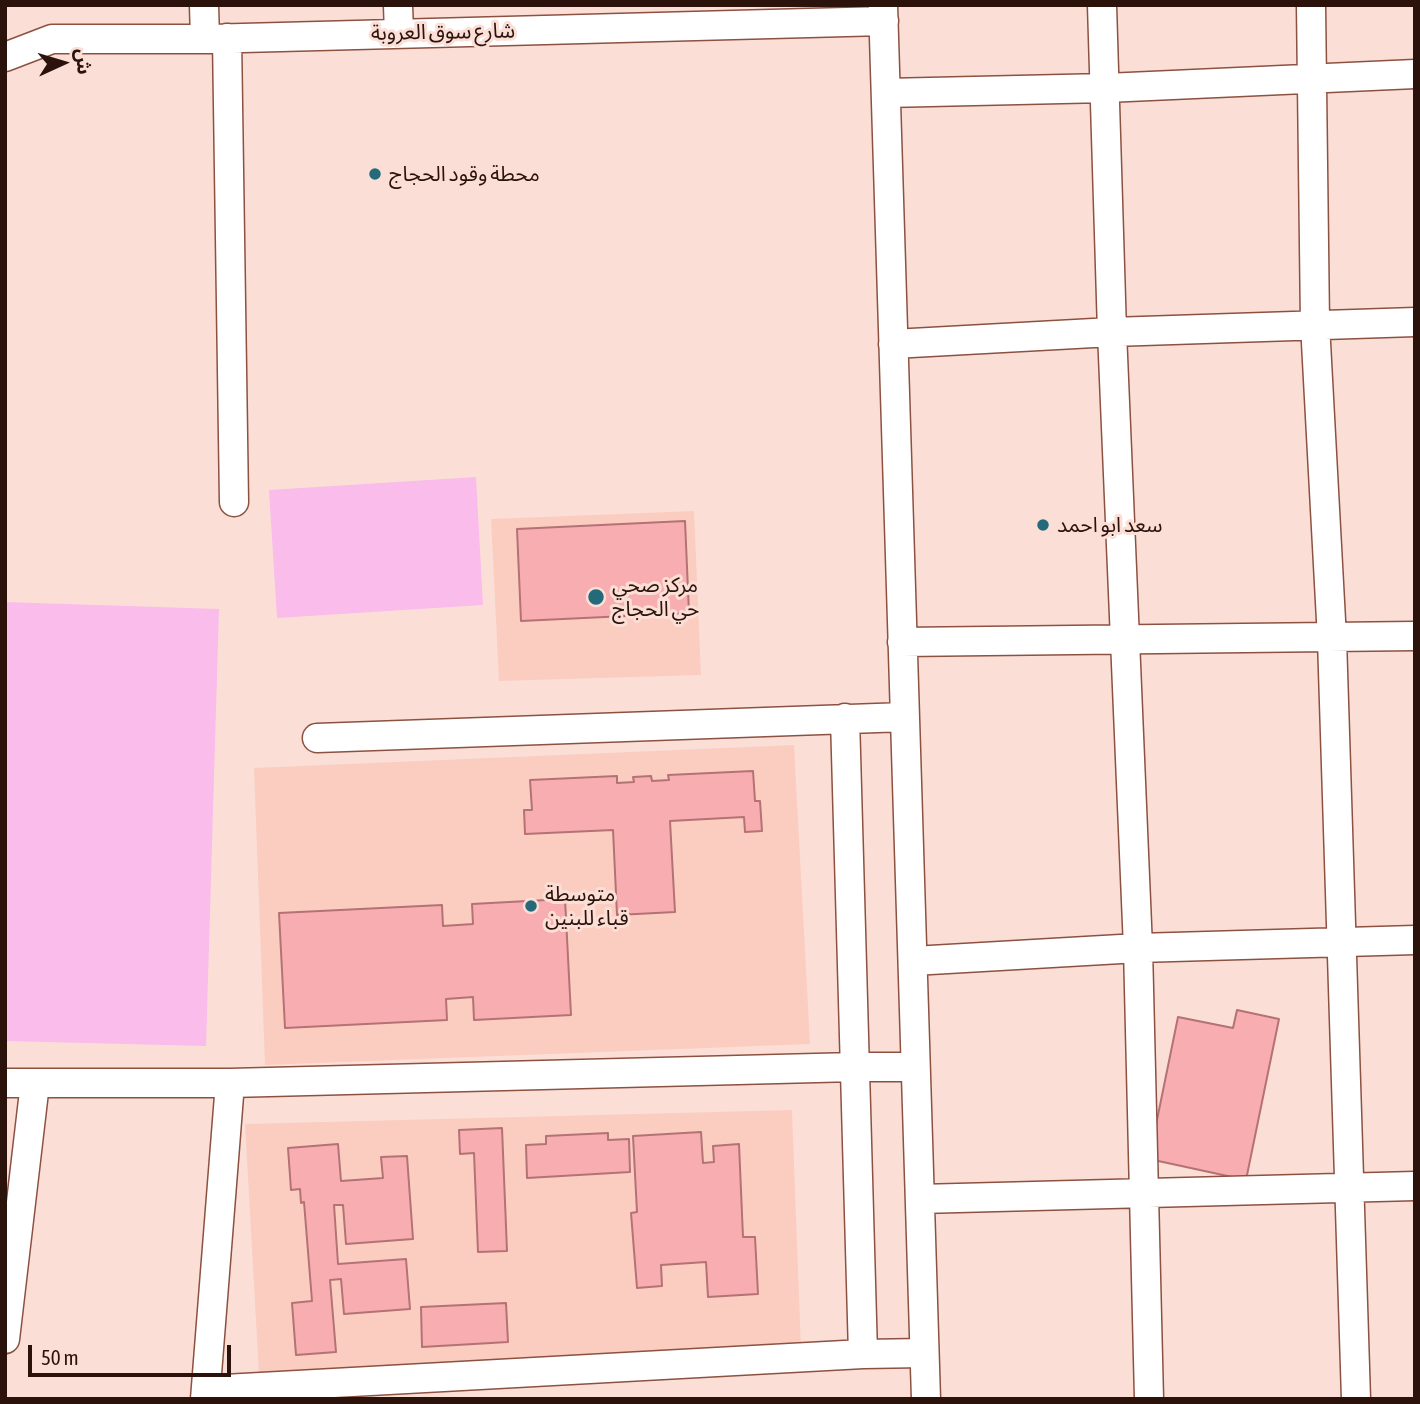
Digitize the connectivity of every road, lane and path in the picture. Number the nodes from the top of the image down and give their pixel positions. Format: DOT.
graph roads {
  1 [pos="204,5"];
  2 [pos="398,5"];
  3 [pos="1102,5"];
  4 [pos="1311,5"];
  5 [pos="883,13"];
  6 [pos="585,17"];
  7 [pos="398,34"];
  8 [pos="216,38"];
  9 [pos="5,57"];
  10 [pos="1415,74"];
  11 [pos="1313,78"];
  12 [pos="1106,88"];
  13 [pos="886,93"];
  14 [pos="1415,322"];
  15 [pos="1315,324"];
  16 [pos="1112,332"];
  17 [pos="893,344"];
  18 [pos="234,502"];
  19 [pos="1415,636"];
  20 [pos="1126,639"];
  21 [pos="1332,639"];
  22 [pos="902,642"];
  23 [pos="905,717"];
  24 [pos="845,718"];
  25 [pos="317,738"];
  26 [pos="1415,940"];
  27 [pos="1341,943"];
  28 [pos="1138,948"];
  29 [pos="913,961"];
  30 [pos="855,1067"];
  31 [pos="915,1067"];
  32 [pos="5,1083"];
  33 [pos="35,1083"];
  34 [pos="230,1083"];
  35 [pos="1415,1186"];
  36 [pos="1351,1189"];
  37 [pos="1143,1192"];
  38 [pos="920,1199"];
  39 [pos="6,1326"];
  40 [pos="924,1353"];
  41 [pos="863,1354"];
  42 [pos="206,1394"];
  43 [pos="926,1399"];
  44 [pos="1149,1399"];
  45 [pos="1356,1399"];
  1 -- 8 [label="street"];
  2 -- 7 [label="street"];
  3 -- 12 [label="street"];
  4 -- 11 [label="street"];
  5 -- 6 [label="street, شارع سوق العروبة"];
  5 -- 13 [label="street"];
  6 -- 7 [label="street, شارع سوق العروبة"];
  7 -- 8 [label="street, شارع سوق العروبة"];
  8 -- 9 [label="street, شارع سوق العروبة"];
  8 -- 18 [label="street"];
  10 -- 11 [label="street"];
  11 -- 12 [label="street"];
  11 -- 15 [label="street"];
  12 -- 13 [label="street"];
  12 -- 16 [label="street"];
  13 -- 17 [label="street"];
  14 -- 15 [label="street"];
  15 -- 16 [label="street"];
  15 -- 21 [label="street"];
  16 -- 17 [label="street"];
  16 -- 20 [label="street"];
  17 -- 22 [label="street"];
  19 -- 21 [label="street"];
  20 -- 21 [label="street"];
  20 -- 22 [label="street"];
  20 -- 28 [label="street"];
  21 -- 27 [label="street"];
  22 -- 23 [label="street"];
  23 -- 24 [label="street"];
  23 -- 29 [label="street"];
  24 -- 25 [label="street"];
  24 -- 30 [label="street"];
  26 -- 27 [label="street"];
  27 -- 28 [label="street"];
  27 -- 36 [label="street"];
  28 -- 29 [label="street"];
  28 -- 37 [label="street"];
  29 -- 31 [label="street"];
  30 -- 31 [label="street"];
  30 -- 34 [label="street"];
  30 -- 41 [label="street"];
  31 -- 38 [label="street"];
  32 -- 33 [label="street"];
  33 -- 34 [label="street"];
  33 -- 39 [label="street"];
  34 -- 42 [label="street"];
  35 -- 36 [label="street"];
  36 -- 37 [label="street"];
  36 -- 45 [label="street"];
  37 -- 38 [label="street"];
  37 -- 44 [label="street"];
  38 -- 40 [label="street"];
  40 -- 41 [label="street"];
  40 -- 43 [label="street"];
  41 -- 42 [label="street"];
}
